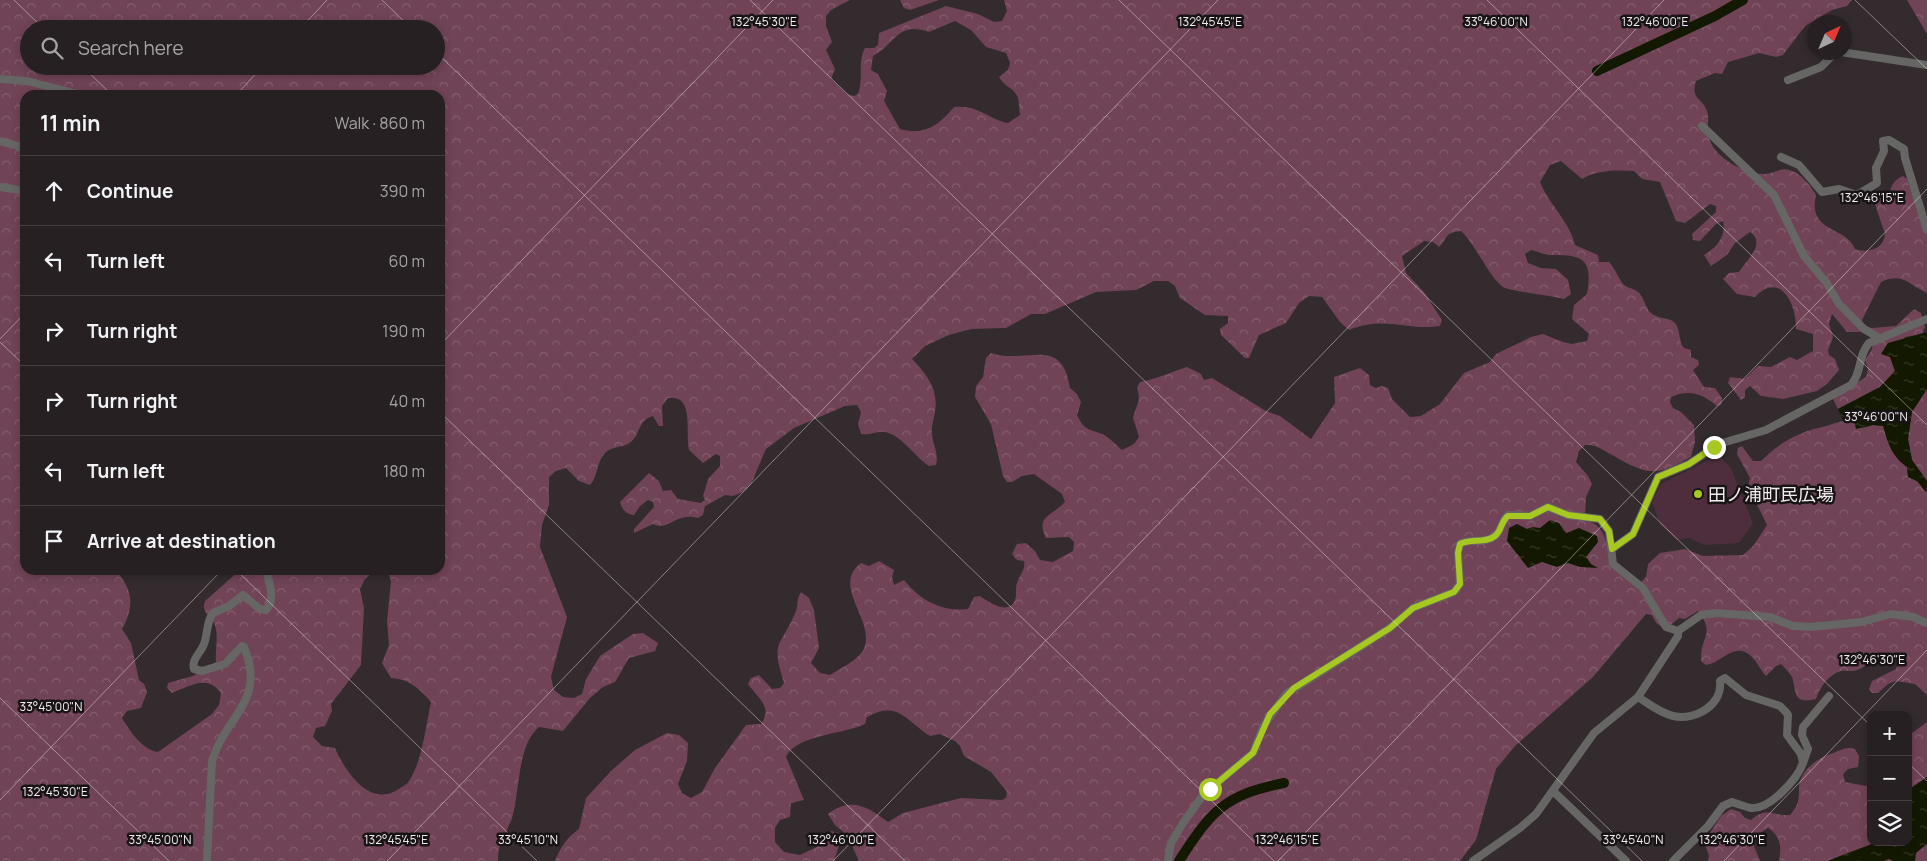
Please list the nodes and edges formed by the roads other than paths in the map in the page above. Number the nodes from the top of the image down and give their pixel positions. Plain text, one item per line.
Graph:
1 (1852, 54) edge
2 (1827, 60) edge
3 (1927, 65) edge
4 (0, 79) edge
5 (1788, 80) dead end
6 (62, 90) edge
7 (1702, 126) dead end
8 (0, 141) edge
9 (20, 147) edge
10 (1781, 157) dead end
11 (0, 187) edge
12 (20, 190) edge
13 (1927, 230) edge
14 (1927, 319) edge
15 (1881, 338) junction
16 (1612, 549) junction
17 (267, 575) edge
18 (1927, 623) edge
19 (1678, 631) junction
20 (1829, 696) dead end
21 (1638, 697) junction
22 (1803, 763) junction
23 (1553, 791) junction
24 (207, 861) edge
25 (1168, 861) edge
26 (1473, 861) edge
27 (1626, 861) edge
28 (1673, 861) edge

1 - 3 street
2 - 5 street
4 - 6 street
7 - 15 street
8 - 9 street
10 - 13 street
11 - 12 street
14 - 15 street
15 - 16 street
16 - 19 street
16 - 25 street
17 - 24 street
18 - 19 street
19 - 21 street
20 - 22 street
21 - 22 street
21 - 23 street
22 - 28 street
23 - 26 street
23 - 27 street

